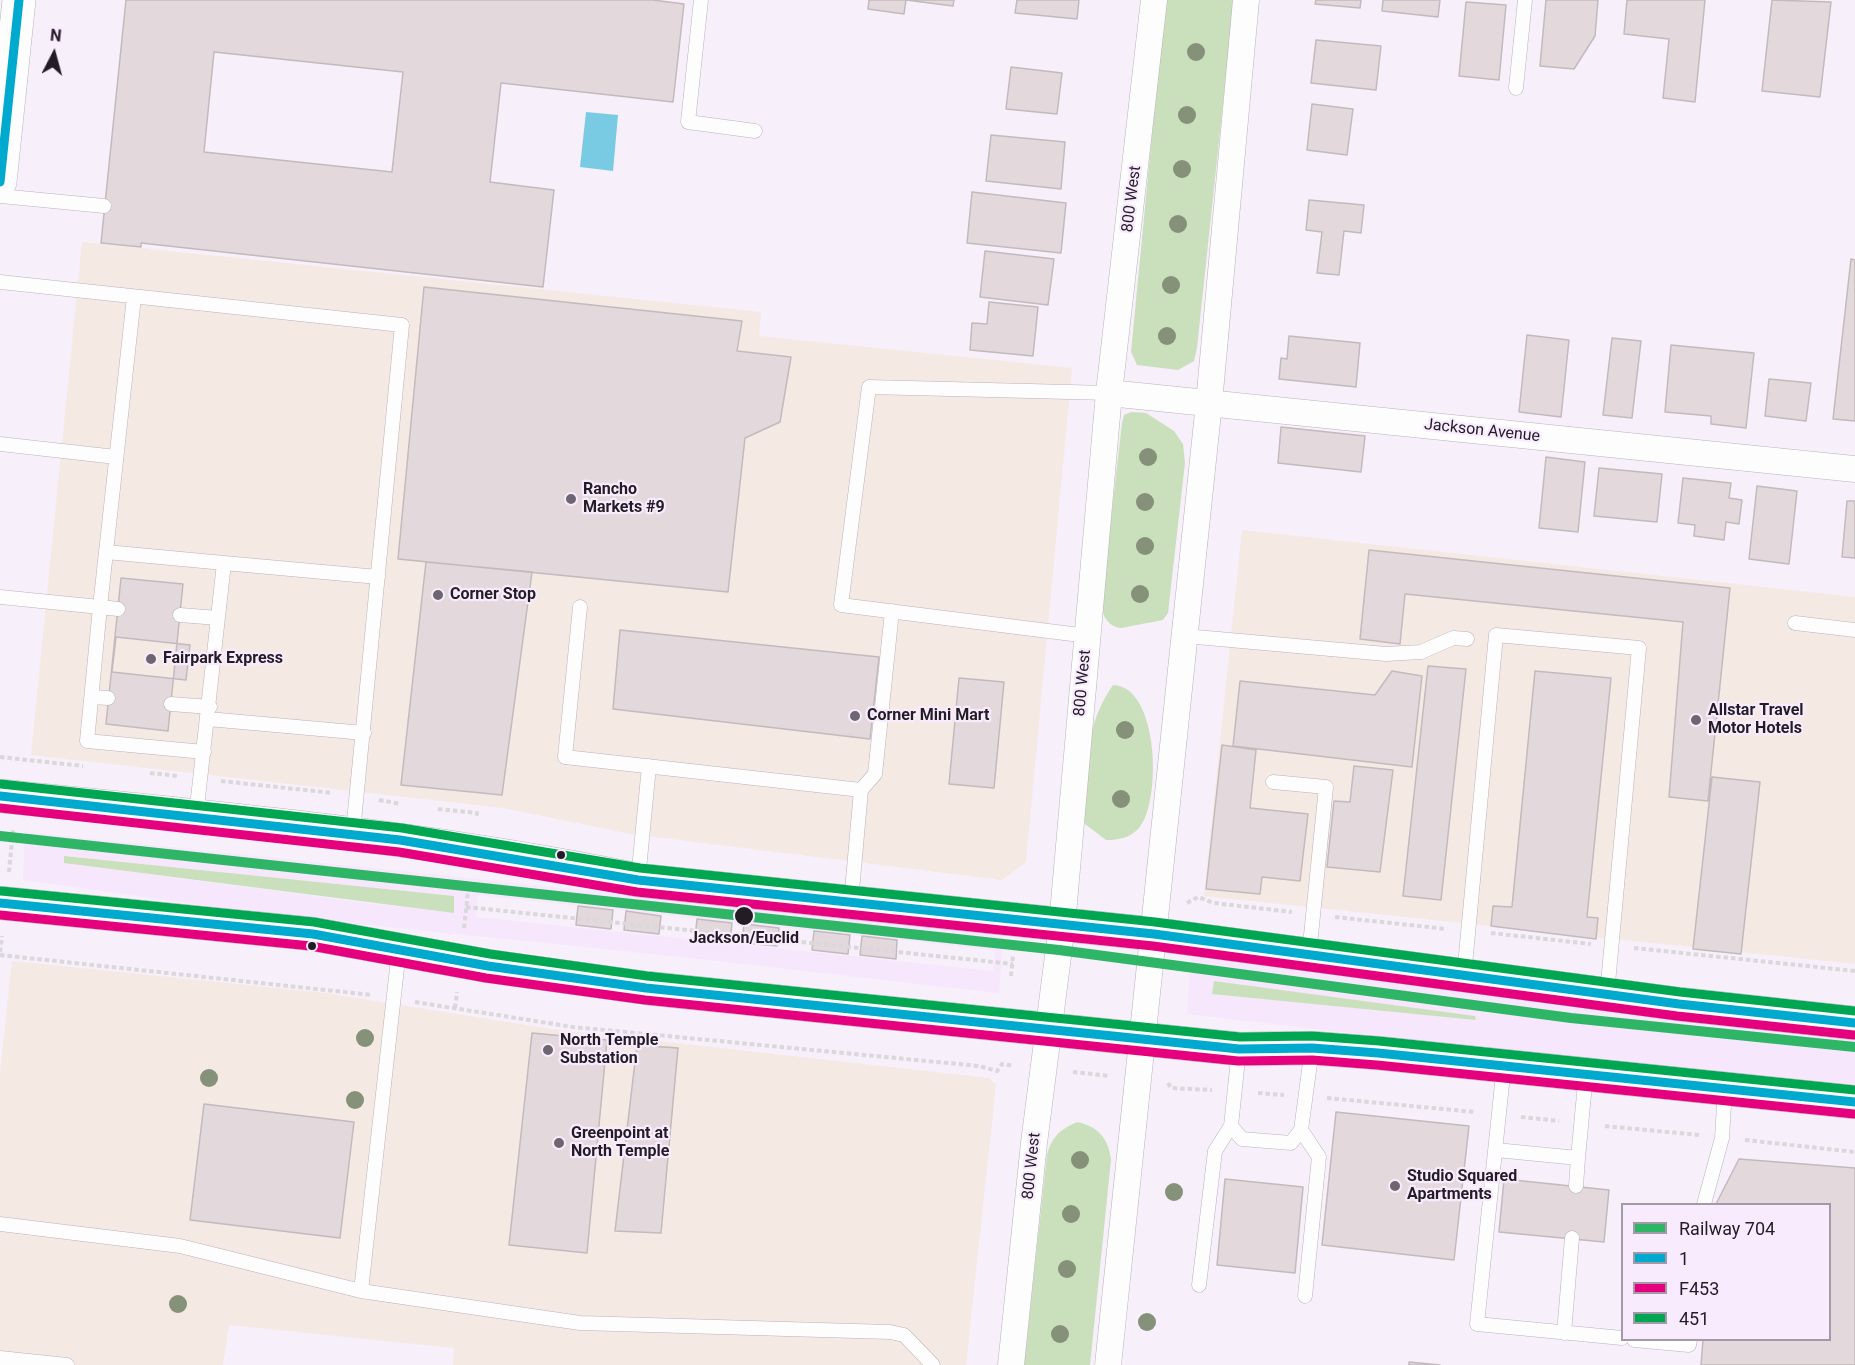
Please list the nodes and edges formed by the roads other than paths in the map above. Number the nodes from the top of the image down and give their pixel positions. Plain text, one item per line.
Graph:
1 (19, 0) edge
2 (701, 0) edge
3 (1154, 0) edge
4 (1246, 0) edge
5 (1525, 0) edge
6 (1516, 88) dead end
7 (755, 131) dead end
8 (0, 182) edge
9 (0, 196) edge
10 (104, 206) dead end
11 (0, 282) edge
12 (134, 297) junction
13 (1109, 393) junction
14 (1209, 403) junction
15 (0, 444) edge
16 (116, 457) junction
17 (1855, 469) edge
18 (106, 552) junction
19 (224, 563) junction
20 (378, 578) junction
21 (0, 597) edge
22 (100, 607) junction
23 (580, 607) dead end
24 (118, 609) dead end
25 (892, 611) junction
26 (180, 615) dead end
27 (218, 618) junction
28 (1794, 622) dead end
29 (1855, 630) edge
30 (1088, 636) junction
31 (1185, 636) junction
32 (1467, 639) dead end
33 (92, 697) junction
34 (108, 698) dead end
35 (171, 704) dead end
36 (209, 713) junction
37 (364, 733) junction
38 (204, 752) junction
39 (650, 766) junction
40 (1273, 782) dead end
41 (861, 790) junction
42 (9, 797) edge
43 (196, 816) junction
44 (353, 832) junction
45 (638, 880) junction
46 (851, 902) junction
47 (3, 904) edge
48 (1062, 925) junction
49 (1154, 934) junction
50 (399, 950) junction
51 (1309, 955) junction
52 (1464, 976) junction
53 (1607, 994) junction
54 (1855, 1023) edge
55 (1049, 1031) junction
56 (1142, 1040) junction
57 (1239, 1048) junction
58 (1312, 1048) junction
59 (1504, 1065) junction
60 (1586, 1073) junction
61 (1725, 1088) junction
62 (1855, 1102) edge
63 (1231, 1126) junction
64 (1301, 1130) junction
65 (1496, 1150) junction
66 (1578, 1158) junction
67 (1576, 1186) dead end
68 (1704, 1203) edge
69 (0, 1224) edge
70 (1572, 1238) dead end
71 (1199, 1285) dead end
72 (361, 1291) junction
73 (1305, 1296) dead end
74 (1564, 1333) junction
75 (1621, 1338) edge
76 (1645, 1341) edge
77 (1690, 1341) edge
78 (0, 1358) edge
79 (67, 1365) edge
80 (933, 1365) edge
81 (1011, 1365) edge
82 (1108, 1365) edge

1 - 8 main road
2 - 7 lane
3 - 13 street, 800 West
4 - 14 street
5 - 6 lane
9 - 10 lane
11 - 12 lane
12 - 16 lane
12 - 20 lane
13 - 14 street, Jackson Avenue
13 - 25 lane
13 - 30 street, 800 West
14 - 17 street, Jackson Avenue
14 - 31 street
15 - 16 lane
16 - 18 lane
18 - 19 lane
18 - 22 lane
19 - 20 lane
19 - 27 lane
20 - 37 lane
21 - 22 lane
22 - 24 lane
22 - 33 lane
23 - 39 lane
25 - 30 lane
25 - 41 lane
26 - 27 lane
27 - 36 lane
28 - 29 lane
30 - 48 street, 800 West
31 - 32 lane
31 - 49 street
33 - 34 lane
33 - 38 lane
35 - 36 lane
36 - 37 lane
36 - 38 lane
37 - 44 lane
38 - 43 lane
39 - 41 lane
39 - 45 lane
40 - 51 lane
41 - 46 lane
42 - 43 main road
43 - 44 main road
44 - 45 main road
45 - 46 main road
46 - 48 main road
47 - 50 main road
48 - 49 main road
48 - 55 street, 800 West
49 - 51 main road
49 - 56 street
50 - 55 main road
50 - 72 lane
51 - 52 main road
52 - 53 main road
52 - 53 lane
53 - 54 main road
55 - 56 main road
55 - 81 street, 800 West
56 - 57 main road
56 - 82 street
57 - 58 main road
57 - 63 lane
58 - 59 main road
58 - 64 lane
59 - 60 main road
59 - 65 lane
60 - 61 main road
60 - 66 lane
61 - 62 main road
61 - 68 lane
63 - 64 lane
63 - 71 lane
64 - 73 lane
65 - 66 lane
65 - 74 lane
66 - 67 lane
69 - 72 lane
70 - 74 lane
72 - 80 lane
74 - 75 lane
76 - 77 lane
78 - 79 lane

